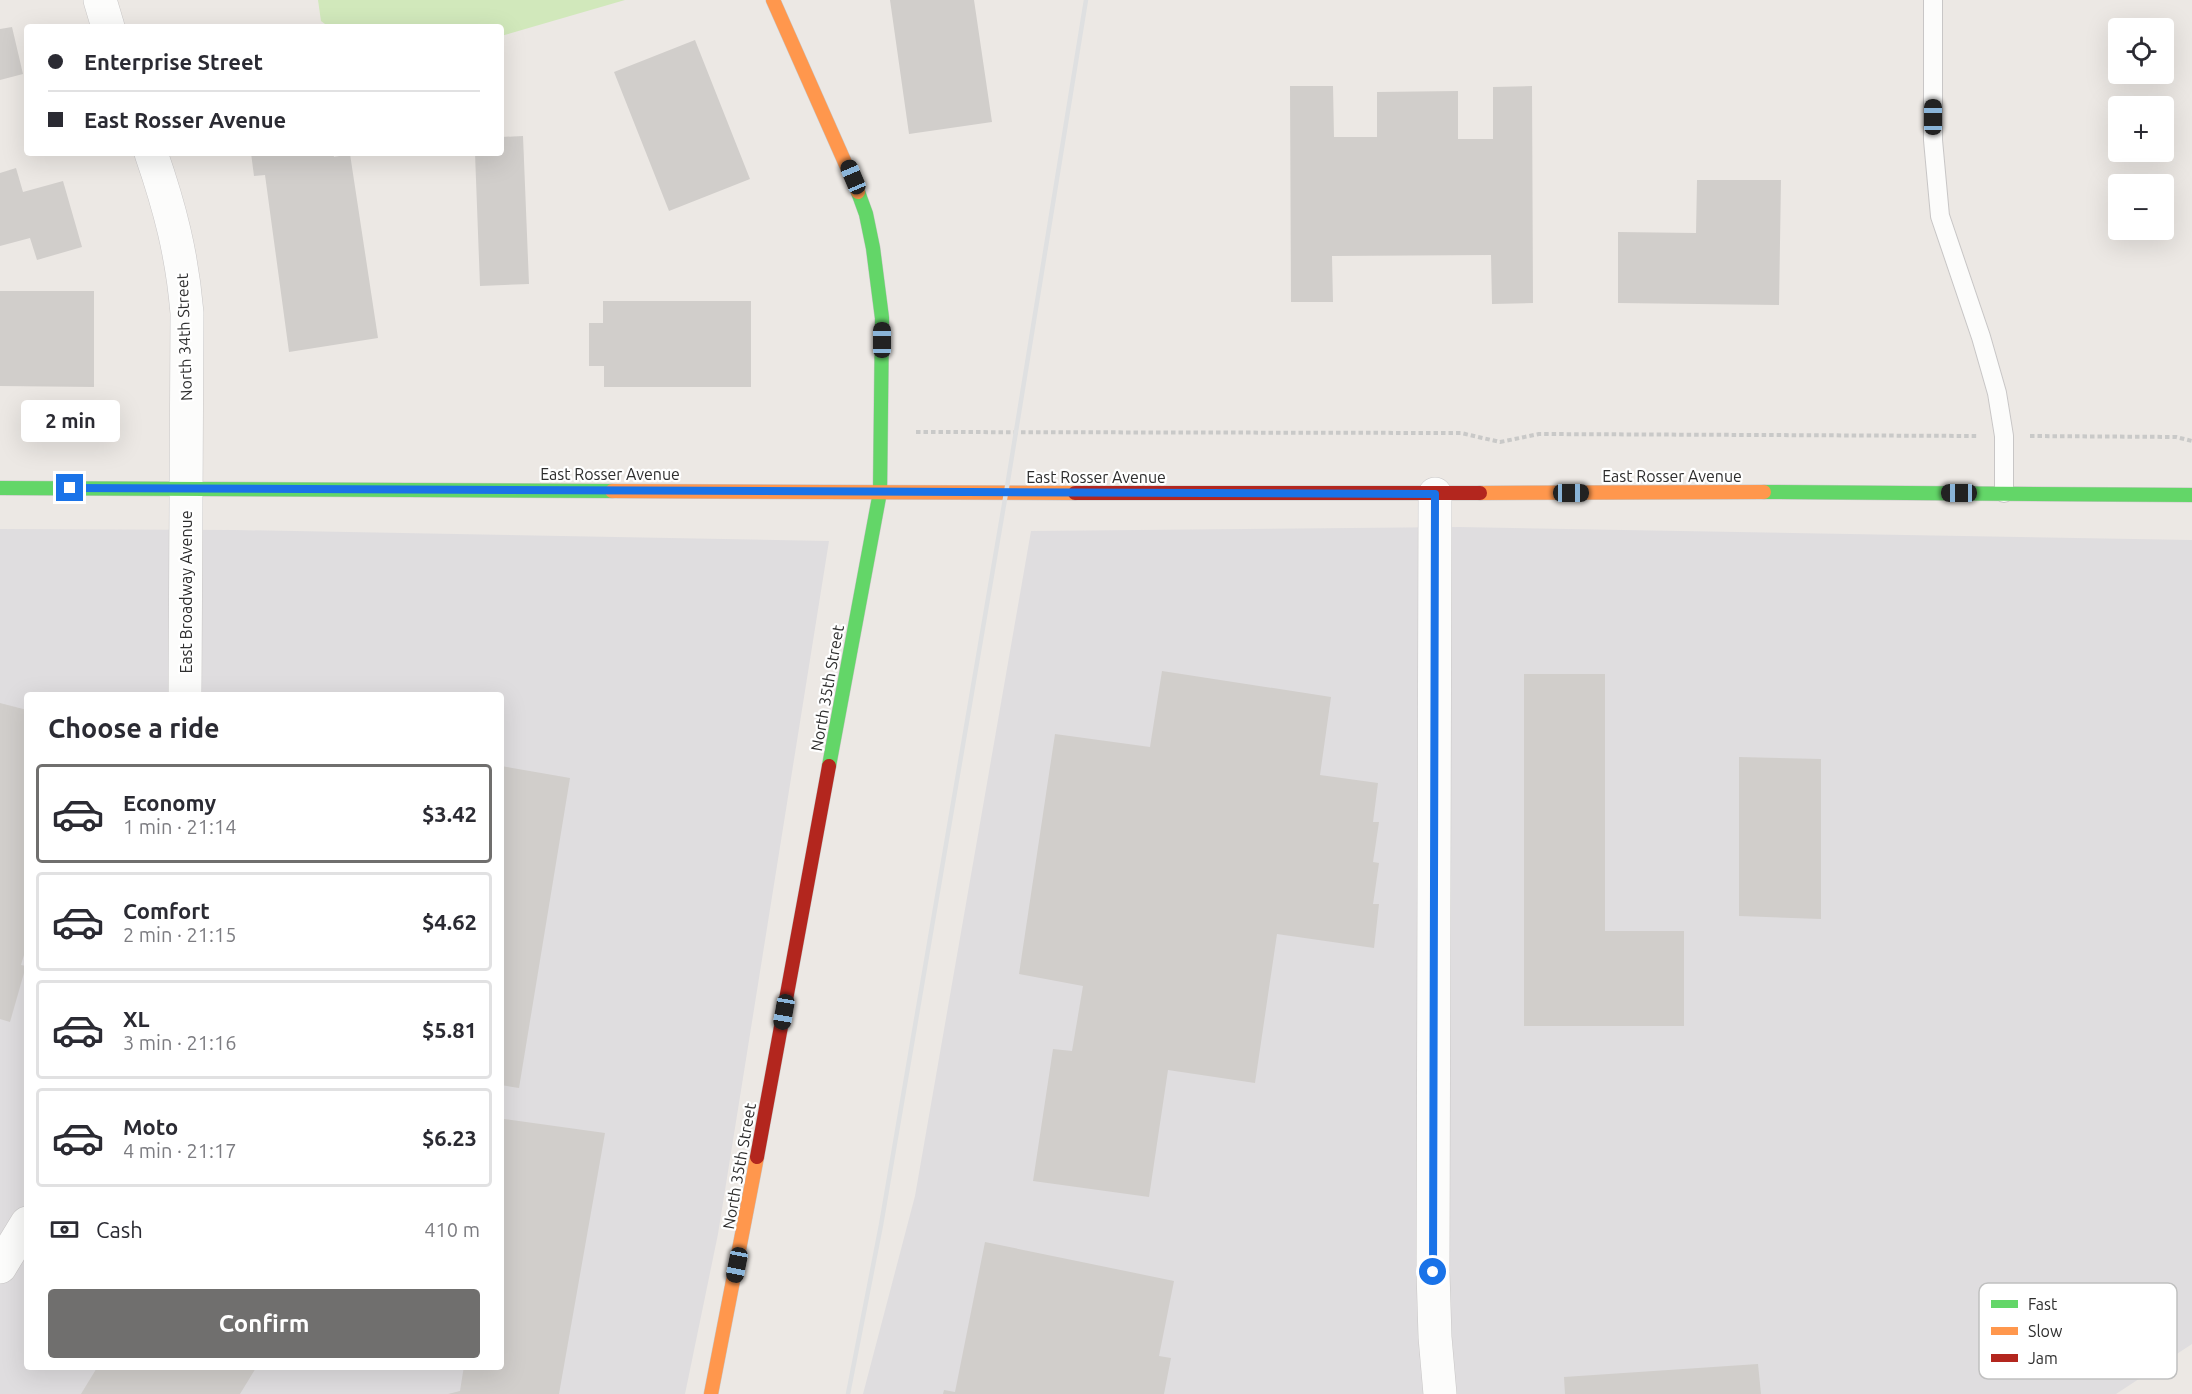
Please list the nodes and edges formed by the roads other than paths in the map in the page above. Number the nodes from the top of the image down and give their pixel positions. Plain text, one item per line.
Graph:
1 (100, 0) edge
2 (773, 0) edge
3 (1933, 0) edge
4 (107, 24) edge
5 (152, 156) edge
6 (0, 488) edge
7 (187, 489) junction
8 (880, 492) junction
9 (2004, 493) junction
10 (1435, 494) junction
11 (2192, 495) edge
12 (185, 692) edge
13 (24, 1227) edge
14 (0, 1267) edge
15 (711, 1394) edge
16 (1440, 1394) edge

1 - 4 street
2 - 8 street, North 35th Street
3 - 9 lane
5 - 7 street, North 34th Street
6 - 7 street, East Rosser Avenue
7 - 8 street, East Rosser Avenue
7 - 12 street, East Broadway Avenue
8 - 10 street, East Rosser Avenue
8 - 15 street, North 35th Street
9 - 10 street, East Rosser Avenue
9 - 11 street, East Rosser Avenue
10 - 16 street
13 - 14 street

